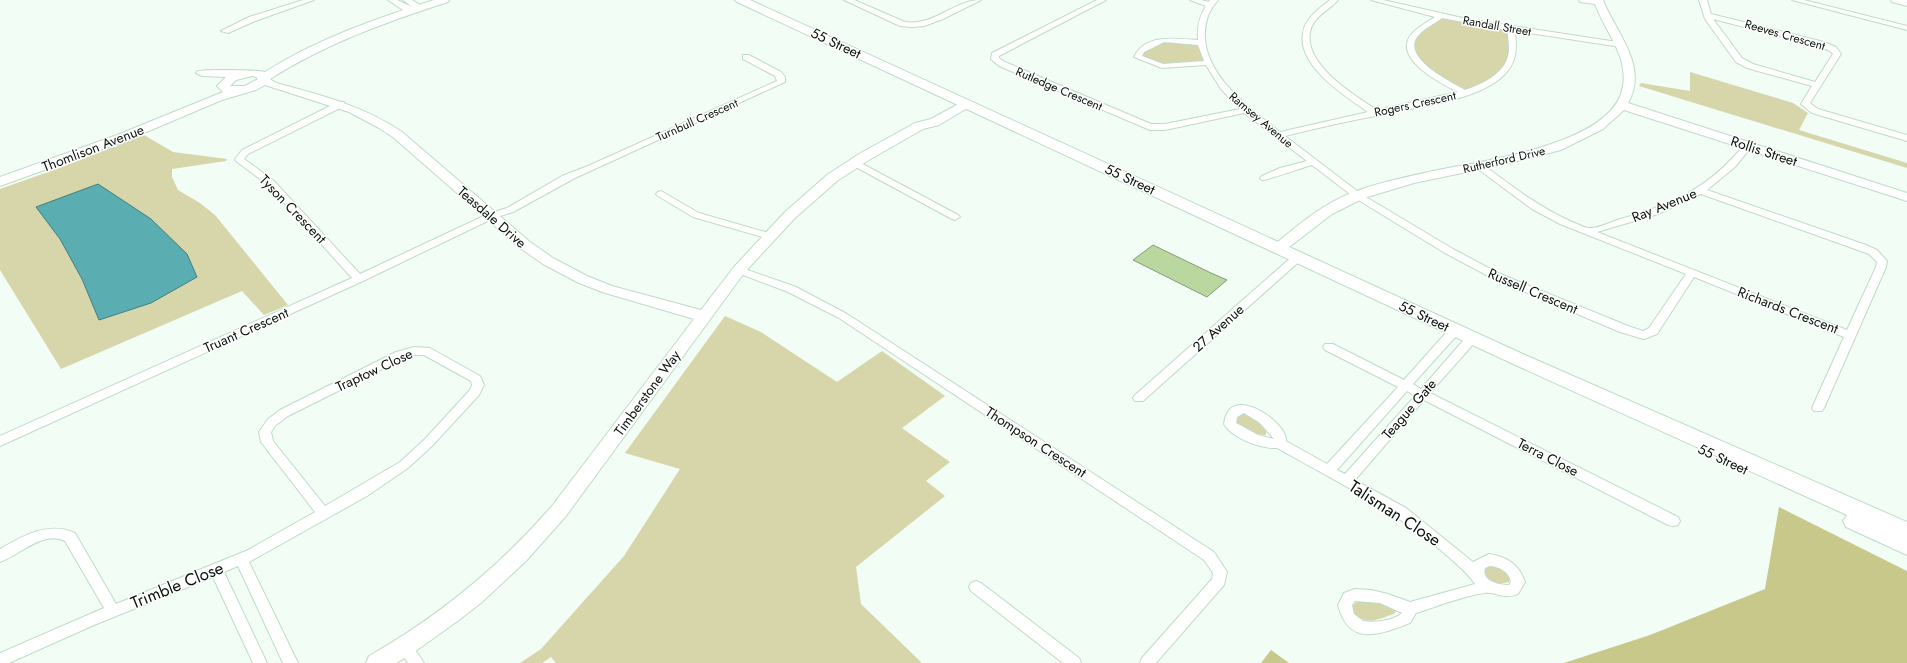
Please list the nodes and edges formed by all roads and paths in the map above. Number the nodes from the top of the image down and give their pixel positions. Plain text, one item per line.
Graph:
1 (310, 0) edge
2 (392, 0) edge
3 (407, 0) edge
4 (444, 0) edge
5 (742, 0) edge
6 (848, 0) edge
7 (977, 0) edge
8 (1102, 0) edge
9 (1194, 0) edge
10 (1334, 0) edge
11 (1375, 0) edge
12 (1584, 0) edge
13 (1703, 0) edge
14 (1796, 0) edge
15 (1896, 0) edge
16 (1598, 1) edge
17 (1212, 3) edge
18 (1907, 3) edge
19 (414, 10) junction
20 (1708, 15) junction
21 (1440, 16) junction
22 (1907, 28) edge
23 (1510, 29) junction
24 (225, 31) dead end
25 (1202, 43) junction
26 (1621, 46) junction
27 (306, 53) junction
28 (746, 57) dead end
29 (1208, 63) junction
30 (247, 74) junction
31 (264, 79) junction
32 (224, 85) junction
33 (1816, 85) junction
34 (241, 90) junction
35 (297, 92) junction
36 (1465, 93) junction
37 (963, 102) junction
38 (341, 104) junction
39 (1621, 105) junction
40 (186, 110) junction
41 (1246, 110) junction
42 (1375, 113) junction
43 (1278, 135) junction
44 (1907, 138) edge
45 (1748, 146) junction
46 (615, 147) dead end
47 (624, 153) junction
48 (1313, 162) junction
49 (855, 163) junction
50 (1479, 166) junction
51 (1265, 178) dead end
52 (0, 182) edge
53 (1700, 191) junction
54 (662, 194) dead end
55 (1358, 196) junction
56 (1907, 197) edge
57 (491, 216) junction
58 (955, 217) dead end
59 (1586, 232) junction
60 (769, 236) junction
61 (1279, 248) junction
62 (1298, 257) junction
63 (739, 270) junction
64 (1692, 273) junction
65 (359, 279) junction
66 (703, 316) junction
67 (1455, 330) junction
68 (1850, 335) junction
69 (1472, 338) junction
70 (1329, 348) dead end
71 (1405, 385) junction
72 (1422, 394) junction
73 (1139, 398) dead end
74 (1818, 408) dead end
75 (0, 441) edge
76 (1279, 443) dead end
77 (1329, 471) junction
78 (1347, 481) junction
79 (324, 514) junction
80 (1673, 521) dead end
81 (1905, 534) edge
82 (0, 556) edge
83 (241, 559) junction
84 (216, 570) junction
85 (1477, 573) junction
86 (1487, 586) junction
87 (976, 587) dead end
88 (1408, 609) dead end
89 (113, 611) junction
90 (405, 647) junction
91 (0, 660) edge
92 (260, 663) edge
93 (292, 663) edge
94 (378, 663) edge
95 (417, 663) edge
96 (1074, 663) edge
97 (1147, 663) edge

1 - 24 street
2 - 19 street
3 - 19 street
4 - 19 street
5 - 37 main road, 55 Street
6 - 7 street
8 - 41 street, Rutledge Crescent
9 - 17 street
10 - 42 street
11 - 21 street, Randall Street
12 - 16 street
13 - 20 street
14 - 22 street
15 - 18 street
16 - 26 street, Rutherford Drive
17 - 25 street, Ramsey Avenue
19 - 27 street
20 - 33 street
20 - 33 street, Reeves Crescent
21 - 23 street, Randall Street
21 - 36 street
23 - 26 street, Randall Street
23 - 36 street, Rogers Crescent
25 - 29 street, Ramsey Avenue
25 - 29 street
26 - 39 street, Rutherford Drive
27 - 30 street
27 - 31 street
28 - 47 street, Turnbull Crescent
29 - 41 street, Ramsey Avenue
30 - 31 street, Teasdale Drive
30 - 32 street, Thomlison Avenue
30 - 32 street
31 - 34 street, Thomlison Avenue
31 - 35 street, Teasdale Drive
32 - 34 street
32 - 40 street, Thomlison Avenue
33 - 44 street, Reeves Crescent
34 - 35 street, Teasdale Drive
34 - 40 street, Thomlison Avenue
35 - 38 street, Teasdale Drive
36 - 42 street, Rogers Crescent
37 - 49 street, Timberstone Way
37 - 61 main road, 55 Street
38 - 57 street, Teasdale Drive
38 - 65 street, Tyson Crescent
39 - 45 street, Rollis Street
39 - 50 street, Rutherford Drive
40 - 52 street, Thomlison Avenue
41 - 43 street, Ramsey Avenue
42 - 43 street, Rogers Crescent
43 - 48 street, Ramsey Avenue
45 - 53 street, Ray Avenue
45 - 56 street, Rollis Street
46 - 47 street
47 - 57 street, Turnbull Crescent
48 - 51 street
48 - 55 street, Ramsey Avenue
49 - 58 street
49 - 60 street, Timberstone Way
50 - 55 street, Rutherford Drive
50 - 59 street, Richards Crescent
53 - 59 street, Ray Avenue
53 - 68 street, Richards Crescent
54 - 60 street
55 - 61 street, Rutherford Drive
55 - 64 street, Russell Crescent
57 - 65 street, Truant Crescent
57 - 66 street, Teasdale Drive
59 - 64 street, Richards Crescent
60 - 63 street, Timberstone Way
61 - 62 main road, 55 Street
62 - 67 main road, 55 Street
62 - 73 street, 27 Avenue
63 - 66 street, Timberstone Way
63 - 97 street, Thompson Crescent
64 - 68 street, Richards Crescent
65 - 75 street, Truant Crescent
66 - 90 street, Timberstone Way
67 - 69 main road, 55 Street
67 - 71 street, Teague Gate
68 - 74 street
69 - 72 street, Teague Gate
69 - 81 main road, 55 Street
70 - 71 street, Terra Close
71 - 72 street, Terra Close
71 - 77 street, Teague Gate
72 - 78 street, Teague Gate
72 - 80 street, Terra Close
76 - 77 street, Talisman Close
77 - 78 street, Talisman Close
78 - 85 street, Talisman Close
79 - 79 street, Traptow Close
79 - 83 street, Traptow Close
82 - 89 street, Trimble Close
83 - 84 street, Trimble Close
83 - 93 street
84 - 89 street, Trimble Close
84 - 92 street
85 - 86 street
85 - 86 street
86 - 88 street
87 - 96 street
89 - 91 street, Trimble Close
90 - 94 street, Timberstone Way
90 - 95 street

